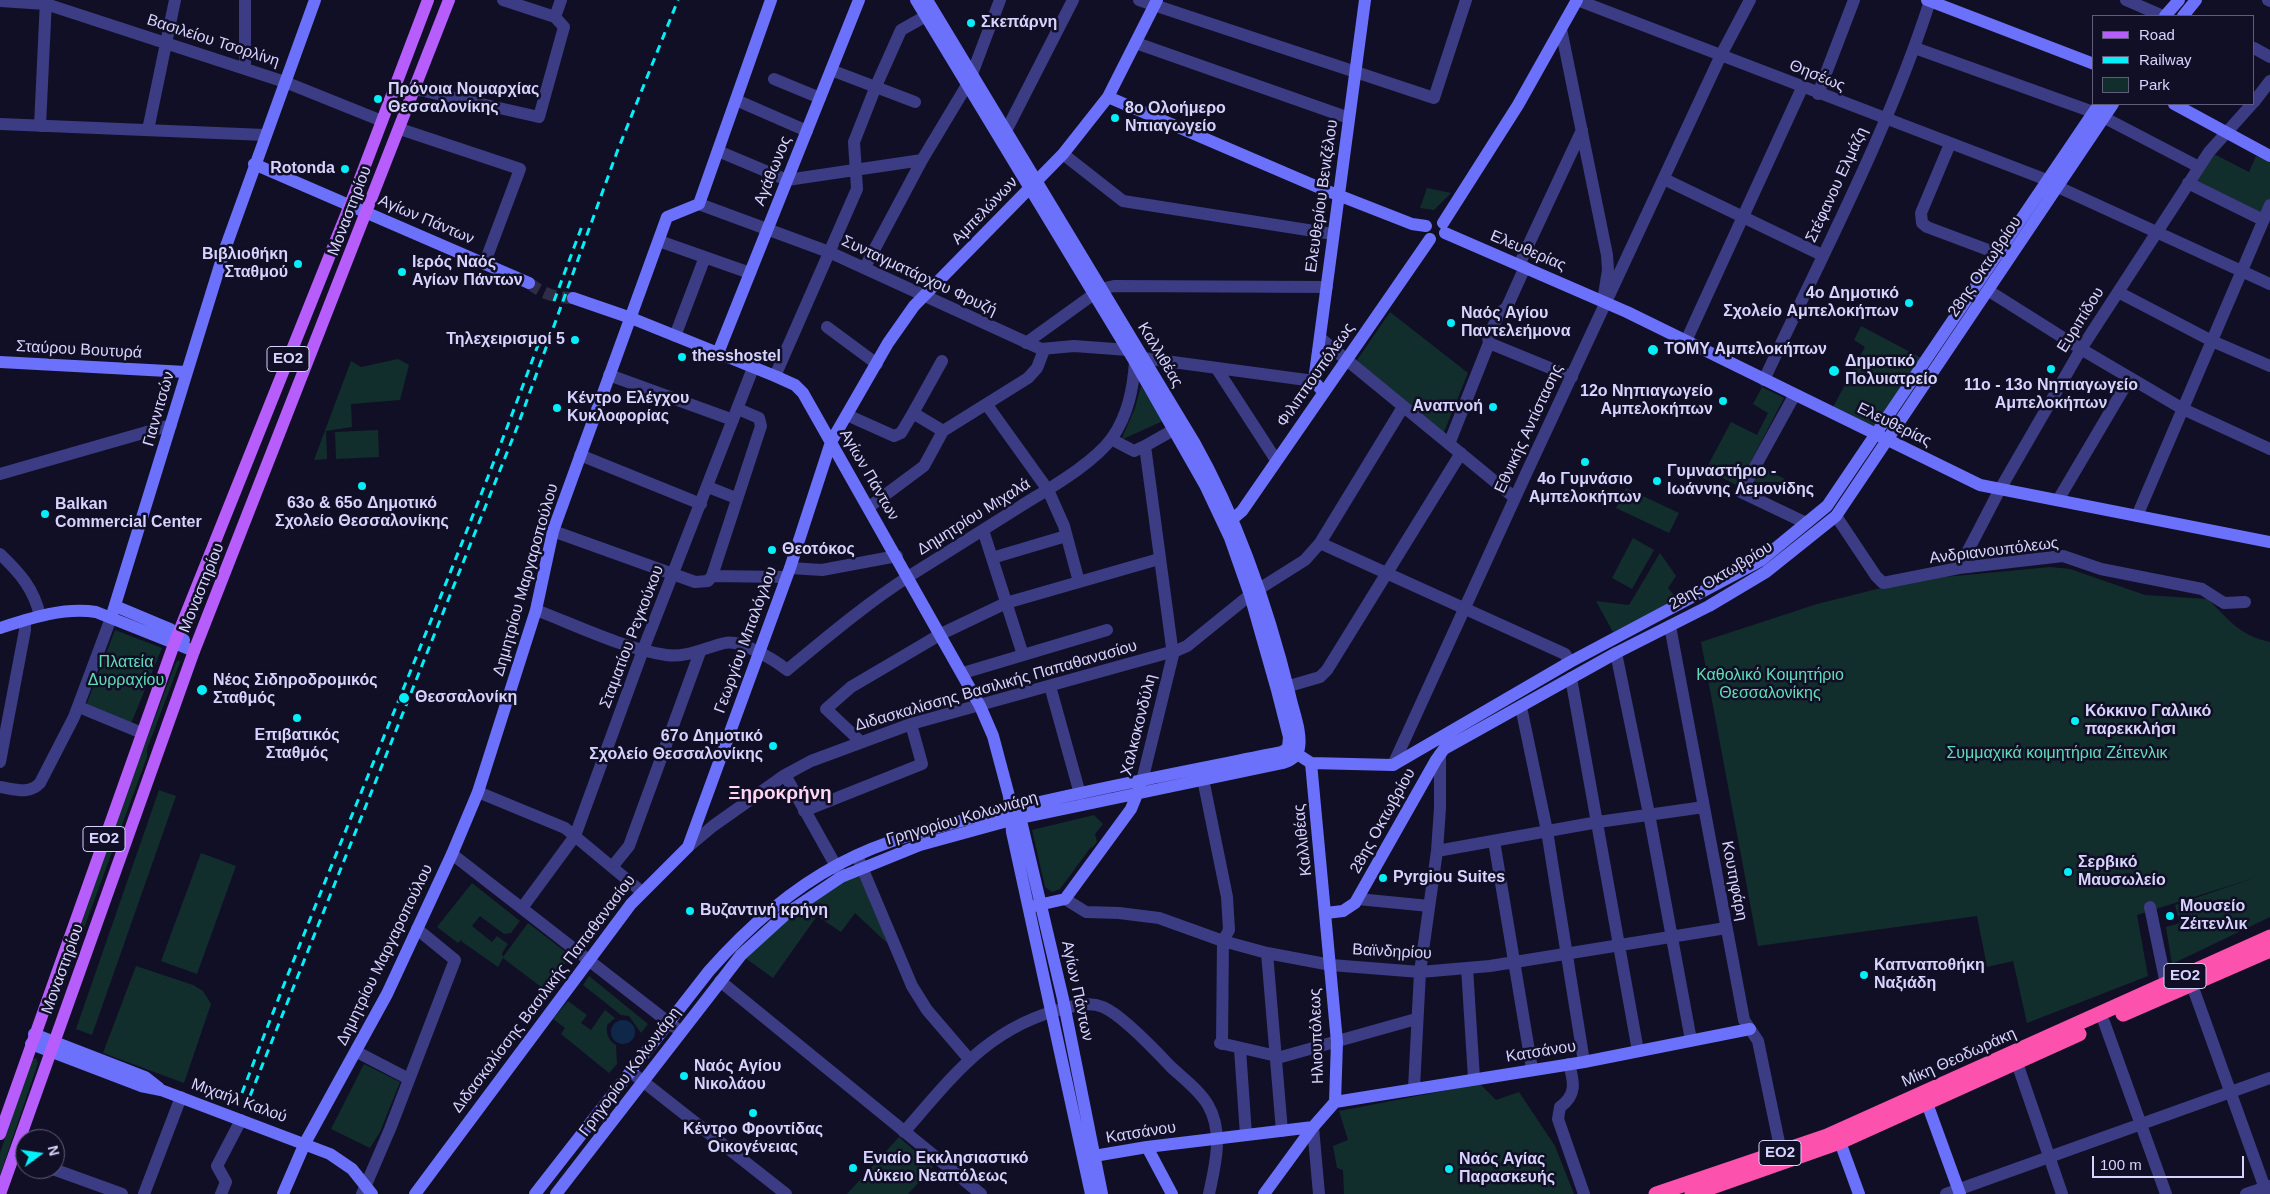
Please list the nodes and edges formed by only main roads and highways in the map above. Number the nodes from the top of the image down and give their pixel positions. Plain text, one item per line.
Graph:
1 (315, 0) edge
2 (428, 0) edge
3 (449, 0) edge
4 (771, 0) edge
5 (859, 0) edge
6 (916, 0) edge
7 (928, 0) edge
8 (1365, 0) edge
9 (1576, 0) edge
10 (1928, 0) edge
11 (2179, 0) edge
12 (2196, 0) edge
13 (1156, 2) edge
14 (2165, 15) edge
15 (2188, 15) edge
16 (2092, 63) edge
17 (970, 79) junction
18 (1108, 98) junction
19 (2111, 105) edge
20 (2176, 105) edge
21 (2098, 111) edge
22 (2270, 156) edge
23 (254, 164) junction
24 (2053, 184) junction
25 (1033, 185) junction
26 (1338, 195) junction
27 (350, 205) junction
28 (368, 213) junction
29 (1426, 226) junction
30 (1444, 228) junction
31 (1430, 239) junction
32 (529, 283) tunnel mouth
33 (1097, 291) junction
34 (573, 298) tunnel mouth
35 (631, 318) junction
36 (718, 353) junction
37 (1139, 360) junction
38 (0, 362) edge
39 (186, 372) junction
40 (1324, 392) junction
41 (1883, 437) junction
42 (831, 442) junction
43 (845, 467) junction
44 (823, 468) junction
45 (1229, 522) junction
46 (2270, 542) edge
47 (1668, 611) junction
48 (113, 612) junction
49 (1670, 626) junction
50 (0, 628) edge
51 (176, 639) junction
52 (194, 651) junction
53 (1293, 751) junction
54 (1311, 763) junction
55 (1140, 787) junction
56 (1013, 811) junction
57 (688, 847) joint
58 (838, 871) junction
59 (1035, 906) junction
60 (1326, 913) junction
61 (2270, 937) edge
62 (2270, 950) edge
63 (1058, 1009) junction
64 (1750, 1030) road end
65 (32, 1039) junction
66 (52, 1046) junction
67 (1925, 1098) junction
68 (1335, 1102) junction
69 (1313, 1128) junction
70 (28, 1129) edge
71 (0, 1134) edge
72 (1840, 1142) junction
73 (305, 1143) junction
74 (1147, 1147) junction
75 (1094, 1156) junction
76 (15, 1166) edge
77 (367, 1191) edge
78 (413, 1192) edge
79 (1959, 1192) edge
80 (0, 1194) edge
81 (283, 1194) edge
82 (535, 1194) edge
83 (556, 1194) edge
84 (1091, 1194) edge
85 (1102, 1194) edge
86 (1172, 1194) edge
87 (1264, 1194) edge
88 (1656, 1194) edge
89 (1692, 1194) edge
90 (1859, 1194) edge

1 - 23 main road, Γιαννιτσών
2 - 27 main road, Μοναστηρίου / ΕΟ2
3 - 28 main road, Μοναστηρίου / ΕΟ2
4 - 35 main road, Δημητρίου Μαργαροπούλου
5 - 36 main road, Αγάθωνος
6 - 17 main road, Καλλιθέας
7 - 17 main road, Καλλιθέας
8 - 26 main road, Ελευθερίου Βενιζέλου
9 - 30 main road
10 - 16 main road
11 - 14 main road
12 - 15 main road
13 - 18 main road, Αμπελώνων
17 - 25 main road, Καλλιθέας
17 - 25 main road, Καλλιθέας
18 - 25 main road, Αμπελώνων
18 - 26 main road
19 - 21 main road, 28ης Οκτωβρίου
20 - 22 main road
21 - 24 main road, 28ης Οκτωβρίου
23 - 27 main road, Αγίων Πάντων
23 - 39 main road, Γιαννιτσών
24 - 41 main road, 28ης Οκτωβρίου
24 - 41 main road, 28ης Οκτωβρίου
25 - 33 main road, Καλλιθέας
25 - 42 main road, Αμπελώνων
26 - 29 main road
26 - 40 main road, Ελευθερίου Βενιζέλου
27 - 28 main road, Αγίων Πάντων
27 - 51 main road, Μοναστηρίου / ΕΟ2
28 - 32 main road, Αγίων Πάντων
28 - 52 main road, Μοναστηρίου / ΕΟ2
29 - 30 main road
29 - 31 main road
30 - 31 main road
30 - 41 main road, Ελευθερίας
31 - 40 main road, Φιλιππουπόλεως
33 - 37 main road, Καλλιθέας
33 - 37 main road, Καλλιθέας
34 - 35 main road, Αγίων Πάντων
35 - 36 main road, Αγίων Πάντων
35 - 73 main road, Δημητρίου Μαργαροπούλου
36 - 42 main road, Αγίων Πάντων
37 - 45 main road, Καλλιθέας
37 - 45 main road, Καλλιθέας
38 - 39 main road, Σταύρου Βουτυρά
39 - 48 main road, Γιαννιτσών
40 - 45 main road, Φιλιππουπόλεως
41 - 46 main road, Ελευθερίας
41 - 47 main road, 28ης Οκτωβρίου
41 - 49 main road, 28ης Οκτωβρίου
42 - 43 main road, Αγίων Πάντων
42 - 44 main road, Γεωργίου Μπαλόγλου
43 - 44 main road
43 - 56 main road, Αγίων Πάντων
44 - 57 main road, Γεωργίου Μπαλόγλου
45 - 53 main road, Καλλιθέας
47 - 49 main road, Κουτηφάρη
47 - 54 main road, 28ης Οκτωβρίου
48 - 50 main road
48 - 51 main road
49 - 60 main road, 28ης Οκτωβρίου
51 - 52 main road
51 - 65 main road, Μοναστηρίου / ΕΟ2
52 - 66 main road, Μοναστηρίου / ΕΟ2
53 - 54 main road
53 - 55 main road, Γρηγορίου Κολωνιάρη
53 - 55 main road, Γρηγορίου Κολωνιάρη
54 - 60 main road, Καλλιθέας
55 - 56 main road, Γρηγορίου Κολωνιάρη
55 - 56 main road, Γρηγορίου Κολωνιάρη
55 - 59 main road, Χαλκοκονδύλη
56 - 58 main road, Γρηγορίου Κολωνιάρη
56 - 59 main road, Αγίων Πάντων
57 - 78 main road, Διδασκαλίσσης Βασιλικής Παπαθανασίου
58 - 82 main road, Γρηγορίου Κολωνιάρη
58 - 83 main road, Γρηγορίου Κολωνιάρη
59 - 63 main road, Αγίων Πάντων
60 - 68 main road, Ηλιουπόλεως
61 - 67 highway, Μίκη Θεοδωράκη / ΕΟ2
62 - 67 highway, Μίκη Θεοδωράκη / ΕΟ2
63 - 75 main road, Αγίων Πάντων
63 - 84 main road, Αγίων Πάντων
64 - 68 main road, Κατσάνου
65 - 66 main road, Μιχαήλ Καλού
65 - 71 main road, Μοναστηρίου / ΕΟ2
66 - 70 main road, Μοναστηρίου / ΕΟ2
66 - 73 main road, Μιχαήλ Καλού
67 - 72 highway, Μίκη Θεοδωράκη / ΕΟ2
67 - 79 main road
67 - 88 highway, Μίκη Θεοδωράκη / ΕΟ2
68 - 69 main road, Ηλιουπόλεως
69 - 74 main road, Κατσάνου
69 - 87 main road, Ηλιουπόλεως
72 - 89 highway, Μίκη Θεοδωράκη / ΕΟ2
72 - 90 main road
73 - 77 main road, Μιχαήλ Καλού
73 - 81 main road, Δημητρίου Μαργαροπούλου
74 - 75 main road, Κατσάνου
74 - 86 main road
75 - 85 main road, Αγίων Πάντων
76 - 80 main road, Μοναστηρίου / ΕΟ2

